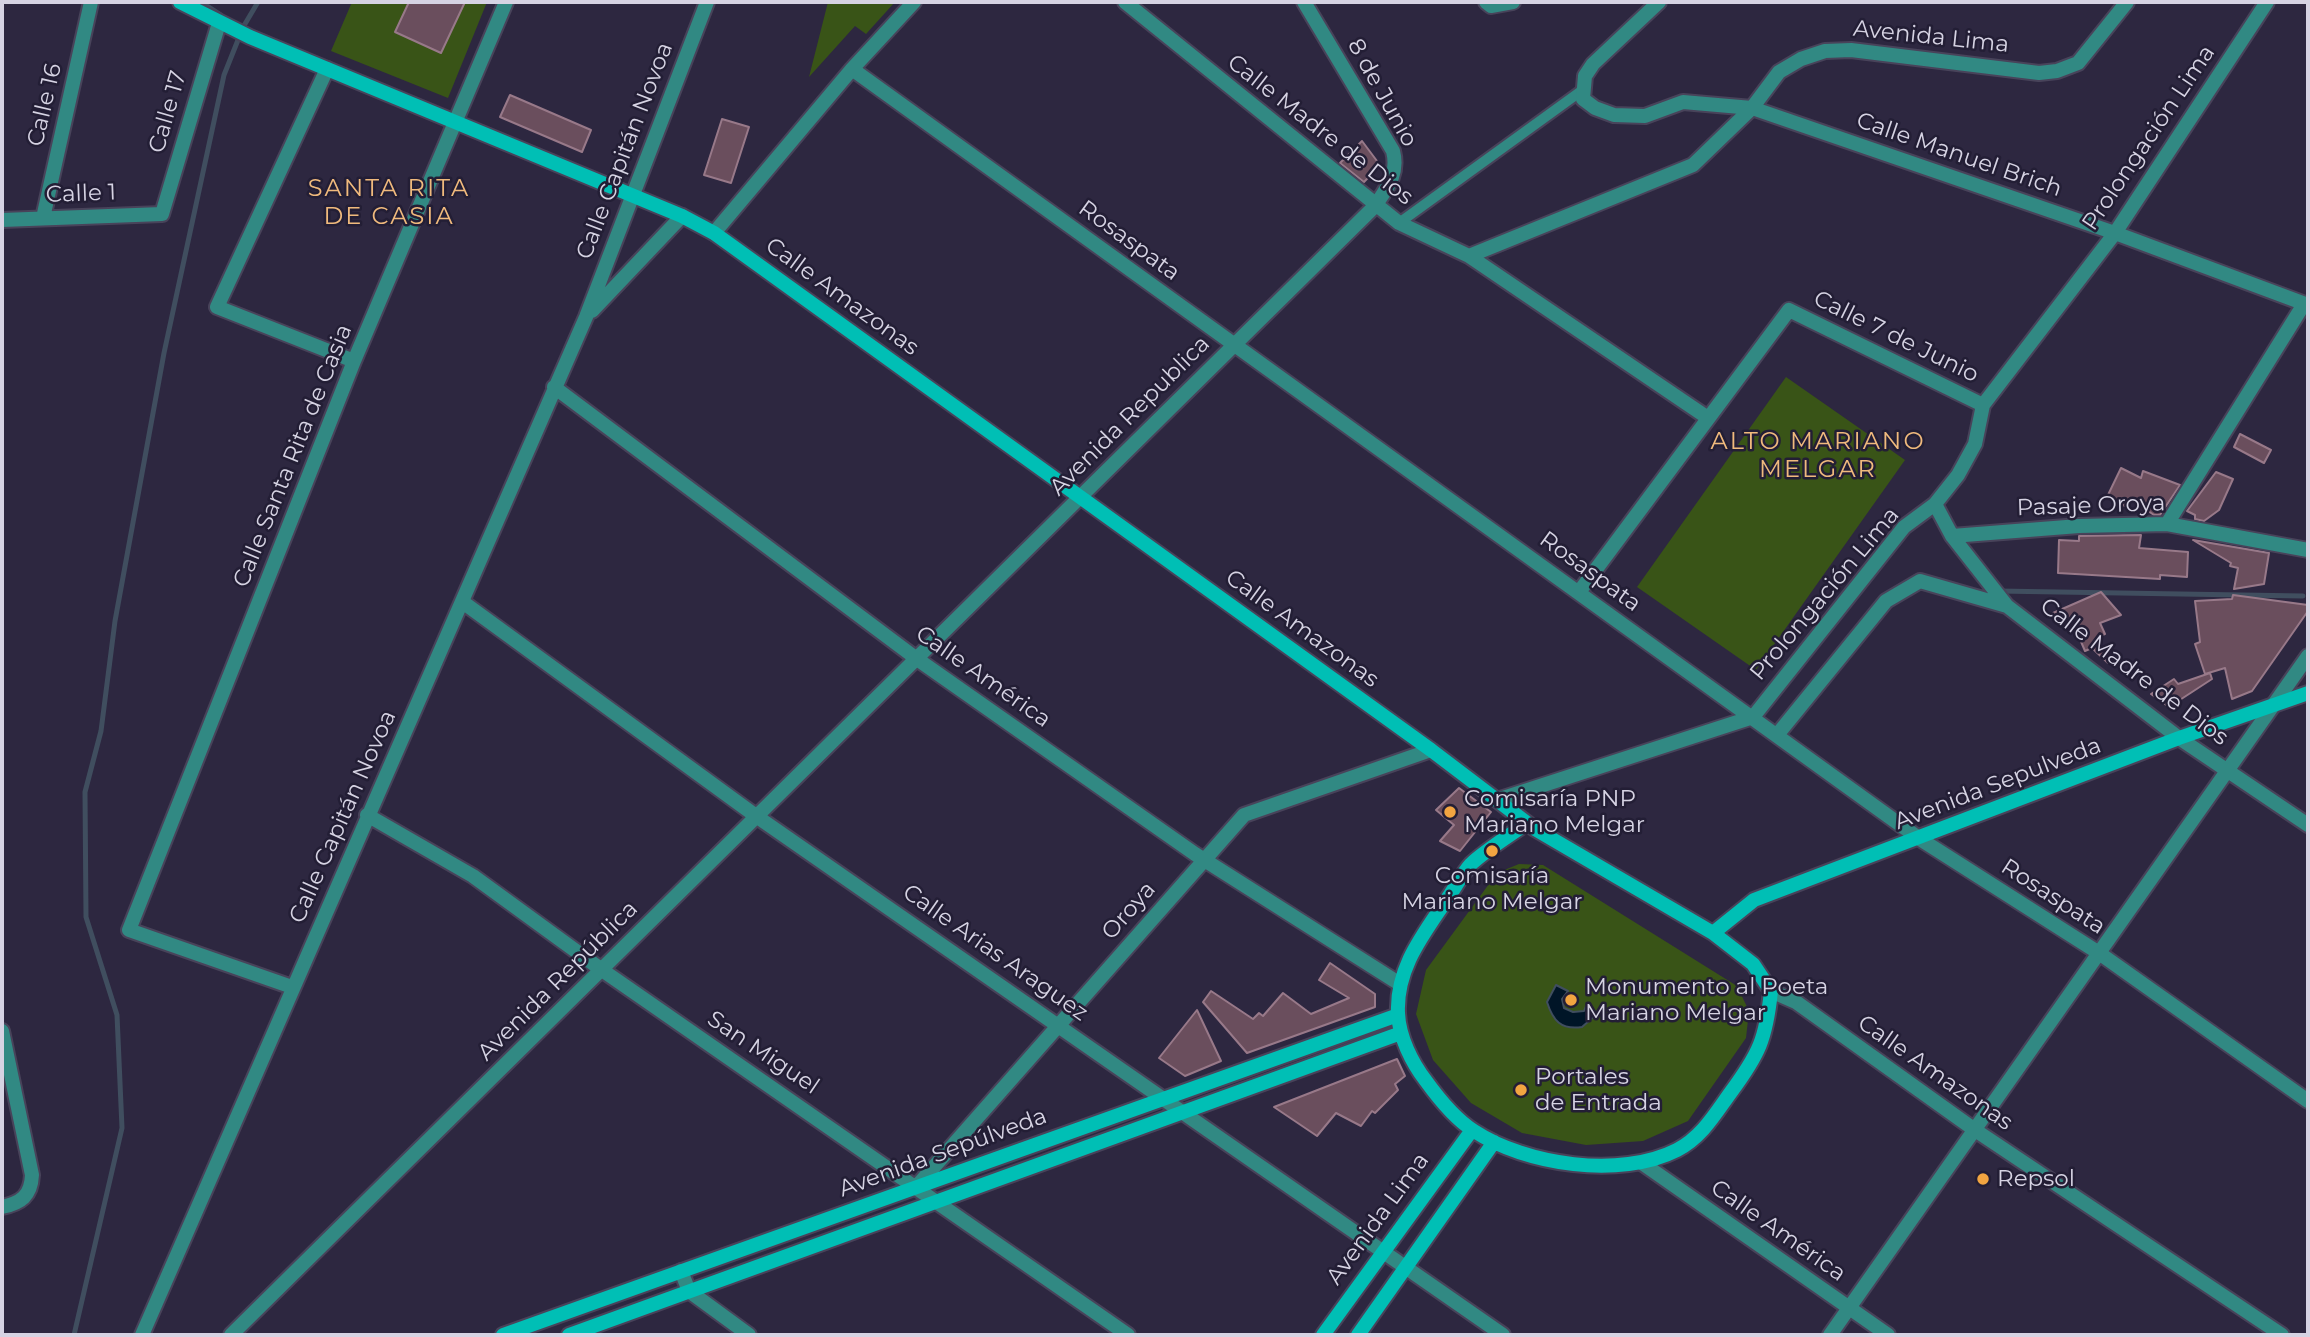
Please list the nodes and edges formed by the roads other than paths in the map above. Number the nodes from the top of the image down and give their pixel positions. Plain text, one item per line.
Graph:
1 (91, 2) edge
2 (180, 2) edge
3 (506, 2) edge
4 (707, 2) edge
5 (914, 2) edge
6 (1125, 2) edge
7 (1304, 2) edge
8 (1486, 2) edge
9 (1513, 2) edge
10 (1659, 2) edge
11 (2127, 2) edge
12 (2267, 2) edge
13 (223, 25) junction
14 (327, 69) junction
15 (852, 69) junction
16 (1584, 89) junction
17 (1752, 108) junction
18 (455, 122) junction
19 (633, 196) junction
20 (1374, 206) junction
21 (162, 214) joint
22 (682, 216) junction
23 (43, 218) junction
24 (2, 220) edge
25 (1399, 223) junction
26 (715, 233) junction
27 (2115, 233) junction
28 (1469, 256) junction
29 (2306, 304) edge
30 (586, 317) junction
31 (1234, 345) junction
32 (354, 361) junction
33 (554, 387) junction
34 (1983, 405) junction
35 (1708, 418) junction
36 (1080, 497) junction
37 (1935, 504) junction
38 (2167, 524) junction
39 (1952, 536) junction
40 (2308, 550) edge
41 (1578, 592) junction
42 (464, 603) junction
43 (2007, 606) junction
44 (2308, 656) edge
45 (917, 659) junction
46 (2308, 693) edge
47 (2277, 704) junction
48 (1753, 717) junction
49 (1777, 735) junction
50 (2179, 738) junction
51 (1431, 750) junction
52 (2229, 771) junction
53 (1497, 800) junction
54 (367, 815) junction
55 (756, 816) junction
56 (1527, 823) junction
57 (2308, 825) edge
58 (1920, 839) junction
59 (1204, 860) junction
60 (1713, 933) junction
61 (2099, 953) junction
62 (602, 970) junction
63 (1400, 984) junction
64 (292, 987) junction
65 (1771, 991) junction
66 (1398, 1014) junction
67 (1060, 1025) junction
68 (2, 1031) edge
69 (1401, 1033) junction
70 (1165, 1098) junction
71 (2308, 1101) edge
72 (1183, 1112) junction
73 (1472, 1130) junction
74 (1975, 1130) junction
75 (1494, 1142) junction
76 (1642, 1163) junction
77 (917, 1186) junction
78 (937, 1202) junction
79 (2, 1207) edge
80 (1382, 1251) junction
81 (1405, 1267) junction
82 (681, 1271) junction
83 (689, 1291) junction
84 (1848, 1308) junction
85 (142, 1335) edge
86 (231, 1335) edge
87 (503, 1335) edge
88 (569, 1335) edge
89 (749, 1335) edge
90 (1128, 1335) edge
91 (1323, 1335) edge
92 (1358, 1335) edge
93 (1503, 1335) edge
94 (1830, 1335) edge
95 (1888, 1335) edge
96 (2282, 1335) edge

1 - 23 street, Calle 16
2 - 13 street, Calle Amazonas
3 - 18 street, Calle Santa Rita de Casia
4 - 19 street, Calle Capitán Novoa
5 - 15 street
6 - 20 street, Calle Madre de Dios
7 - 20 street, 8 de Junio
8 - 9 street
10 - 16 street
11 - 17 street, Avenida Lima
12 - 27 street, Prolongación Lima
13 - 14 street, Calle Amazonas
13 - 21 street, Calle 17
14 - 18 street, Calle Amazonas
14 - 32 street
15 - 26 street
15 - 31 street, Rosaspata
16 - 17 street
16 - 25 lane
17 - 27 street, Calle Manuel Brich
17 - 28 street, Avenida Lima
18 - 19 street, Calle Amazonas
18 - 32 street, Calle Santa Rita de Casia
19 - 22 street, Calle Amazonas
19 - 30 street, Calle Capitán Novoa
20 - 25 street, Calle Madre de Dios
20 - 31 street, Avenida Republica
21 - 23 street, Calle 1
22 - 26 street, Calle Amazonas
22 - 30 street, Calle Capitán Novoa
23 - 24 street, Calle 1
25 - 28 street, Calle Madre de Dios
26 - 36 street, Calle Amazonas
27 - 29 street, Calle Manuel Brich
27 - 34 street, Prolongación Lima
28 - 35 street, Calle Madre de Dios
29 - 38 street
30 - 33 street, Calle Capitán Novoa
31 - 36 street, Avenida Republica
31 - 41 street, Rosaspata
32 - 64 street, Calle Santa Rita de Casia
33 - 42 street, Calle Capitán Novoa
33 - 45 street, Calle América
34 - 35 street, Calle 7 de Junio
34 - 37 street, Prolongación Lima
35 - 41 street
36 - 45 street, Avenida Republica
36 - 51 street, Calle Amazonas
37 - 39 street
37 - 48 street, Prolongación Lima
38 - 39 street, Pasaje Oroya
38 - 40 street, Pasaje Oroya
39 - 43 street, Calle Madre de Dios
41 - 48 street, Rosaspata
42 - 54 street, Calle Capitán Novoa
42 - 55 street, Calle Arias Araguez
43 - 49 street
43 - 50 street, Calle Madre de Dios
44 - 47 street
45 - 55 street, Avenida República
45 - 59 street, Calle América
46 - 47 street, Avenida Sepulveda
47 - 50 street, Avenida Sepulveda
47 - 52 street
48 - 49 street, Rosaspata
48 - 53 street, Prolongación Lima
49 - 58 street, Rosaspata
50 - 52 street, Calle Madre de Dios
50 - 58 street, Avenida Sepulveda
51 - 53 street, Calle Amazonas
51 - 59 street, Oroya
52 - 57 street, Calle Madre de Dios
52 - 61 street
53 - 56 street, Calle Amazonas
54 - 62 street, San Miguel
54 - 64 street, Calle Capitán Novoa
55 - 62 street, Avenida República
55 - 67 street, Calle Arias Araguez
56 - 60 street, Calle Amazonas
56 - 63 street
58 - 60 street, Avenida Sepulveda
58 - 61 street, Rosaspata
59 - 63 street, Calle América
59 - 67 street, Oroya
60 - 65 street, Calle Amazonas
61 - 71 street, Rosaspata
61 - 74 street
62 - 77 street, San Miguel
62 - 86 street, Avenida República
63 - 66 street
64 - 85 street, Calle Capitán Novoa
65 - 74 street, Calle Amazonas
65 - 76 street
66 - 69 street
66 - 70 street, Avenida Sepúlveda
67 - 70 street, Calle Arias Araguez
67 - 77 street, Oroya
68 - 79 street
69 - 72 street, Avenida Sepúlveda
69 - 73 street
70 - 72 street, Calle Arias Araguez
70 - 77 street, Avenida Sepúlveda
72 - 78 street, Avenida Sepúlveda
72 - 80 street, Calle Arias Araguez
73 - 75 street
73 - 80 street, Avenida Lima
74 - 84 street
74 - 96 street, Calle Amazonas
75 - 76 street
75 - 81 street
76 - 84 street, Calle América
77 - 78 street, San Miguel
77 - 82 street, Avenida Sepúlveda
78 - 83 street, Avenida Sepúlveda
78 - 90 street, San Miguel
80 - 81 street, Calle Arias Araguez
80 - 91 street, Avenida Lima
81 - 92 street
81 - 93 street, Calle Arias Araguez
82 - 83 street
82 - 87 street, Avenida Sepúlveda
83 - 88 street, Avenida Sepúlveda
83 - 89 street
84 - 94 street
84 - 95 street, Calle América

